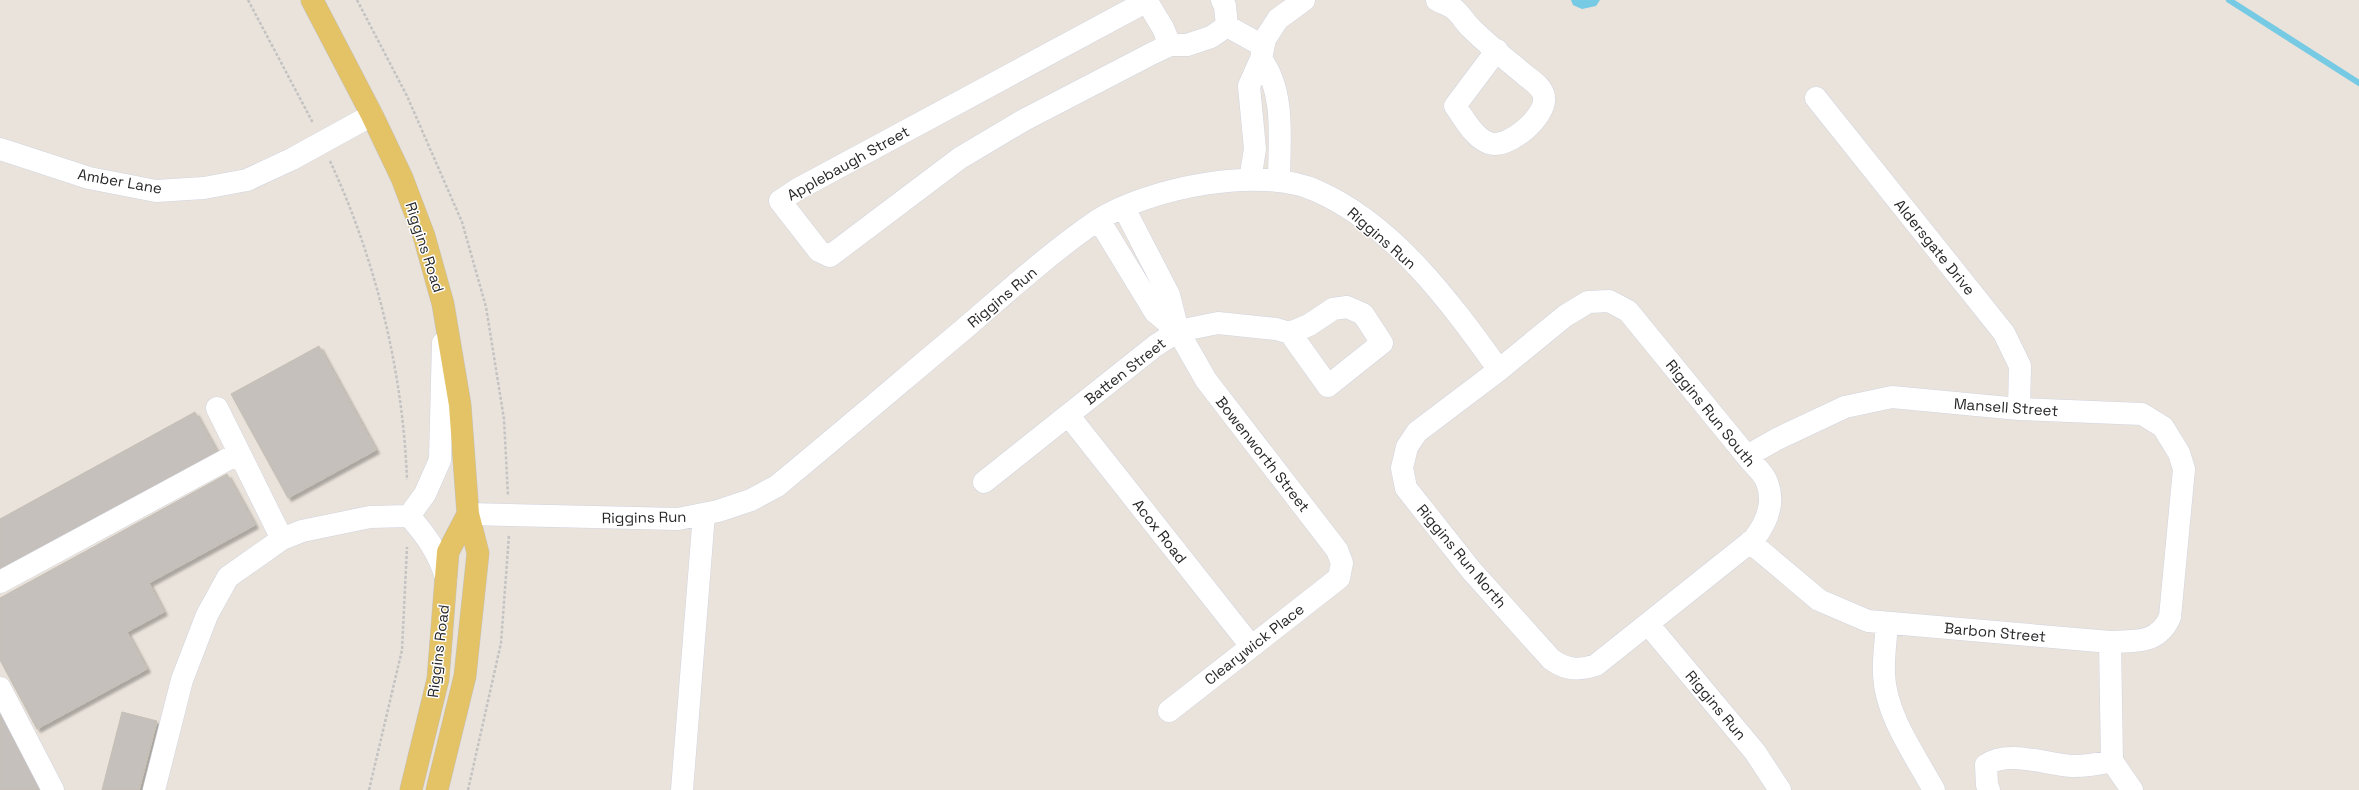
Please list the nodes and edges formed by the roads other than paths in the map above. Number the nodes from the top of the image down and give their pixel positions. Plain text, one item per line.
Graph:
1 (312, 0) edge
2 (1146, 0) edge
3 (1222, 0) edge
4 (1304, 0) edge
5 (1437, 0) edge
6 (1227, 26) junction
7 (1170, 45) junction
8 (1497, 50) dead end
9 (1262, 53) junction
10 (1816, 98) dead end
11 (372, 115) junction
12 (1280, 118) junction
13 (1252, 121) junction
14 (0, 149) edge
15 (1250, 180) junction
16 (1279, 181) junction
17 (1124, 208) junction
18 (1099, 220) junction
19 (443, 304) junction
20 (1178, 331) junction
21 (1290, 334) dead end
22 (1499, 370) junction
23 (217, 408) dead end
24 (2020, 409) junction
25 (1068, 416) junction
26 (240, 453) junction
27 (1747, 456) junction
28 (984, 482) dead end
29 (468, 514) junction
30 (704, 514) junction
31 (409, 516) junction
32 (2178, 532) joint
33 (282, 539) junction
34 (1750, 542) junction
35 (446, 578) junction
36 (1339, 578) joint
37 (0, 582) edge
38 (1886, 623) junction
39 (1648, 624) junction
40 (2110, 642) junction
41 (1251, 646) junction
42 (0, 688) edge
43 (1169, 711) dead end
44 (2112, 761) junction
45 (53, 790) edge
46 (154, 790) edge
47 (411, 790) edge
48 (437, 790) edge
49 (682, 790) edge
50 (1780, 790) edge
51 (1933, 790) edge
52 (1989, 790) edge
53 (2132, 790) edge

1 - 11 main road, Riggins Road
2 - 7 street, Applebaugh Street
2 - 7 street, Applebaugh Street
3 - 6 street
4 - 9 street
5 - 8 street
6 - 7 street, Applebaugh Street
6 - 9 street
9 - 12 street
9 - 13 street
10 - 24 street, Aldersgate Drive
11 - 14 street, Amber Lane
11 - 19 main road, Riggins Road
12 - 13 street
12 - 16 street
13 - 15 street
15 - 16 street, Riggins Run
15 - 17 street, Riggins Run
16 - 22 street, Riggins Run
17 - 18 street, Riggins Run
17 - 20 street, Bowenworth Street
18 - 20 street, Bowenworth Street
18 - 30 street, Riggins Run
19 - 29 main road, Riggins Road
19 - 31 street
20 - 21 street, Batten Street
20 - 25 street, Batten Street
20 - 36 street, Bowenworth Street
22 - 27 street, Riggins Run South
22 - 39 street, Riggins Run North
23 - 26 street
24 - 27 street, Mansell Street
24 - 32 street, Mansell Street
25 - 28 street, Batten Street
25 - 41 street, Acox Road
26 - 33 street
26 - 37 street
27 - 34 street, Riggins Run South
29 - 30 street, Riggins Run
29 - 35 main road, Riggins Road
29 - 48 main road, Riggins Road
30 - 49 street
31 - 33 street
31 - 35 street
32 - 40 street, Barbon Street
33 - 46 street
34 - 38 street, Barbon Street
34 - 39 street, Riggins Run South
35 - 47 main road, Riggins Road
36 - 41 street, Clearywick Place
38 - 40 street, Barbon Street
38 - 51 street
39 - 50 street, Riggins Run
40 - 44 street
41 - 43 street, Clearywick Place
42 - 45 street
44 - 52 street
44 - 53 street

